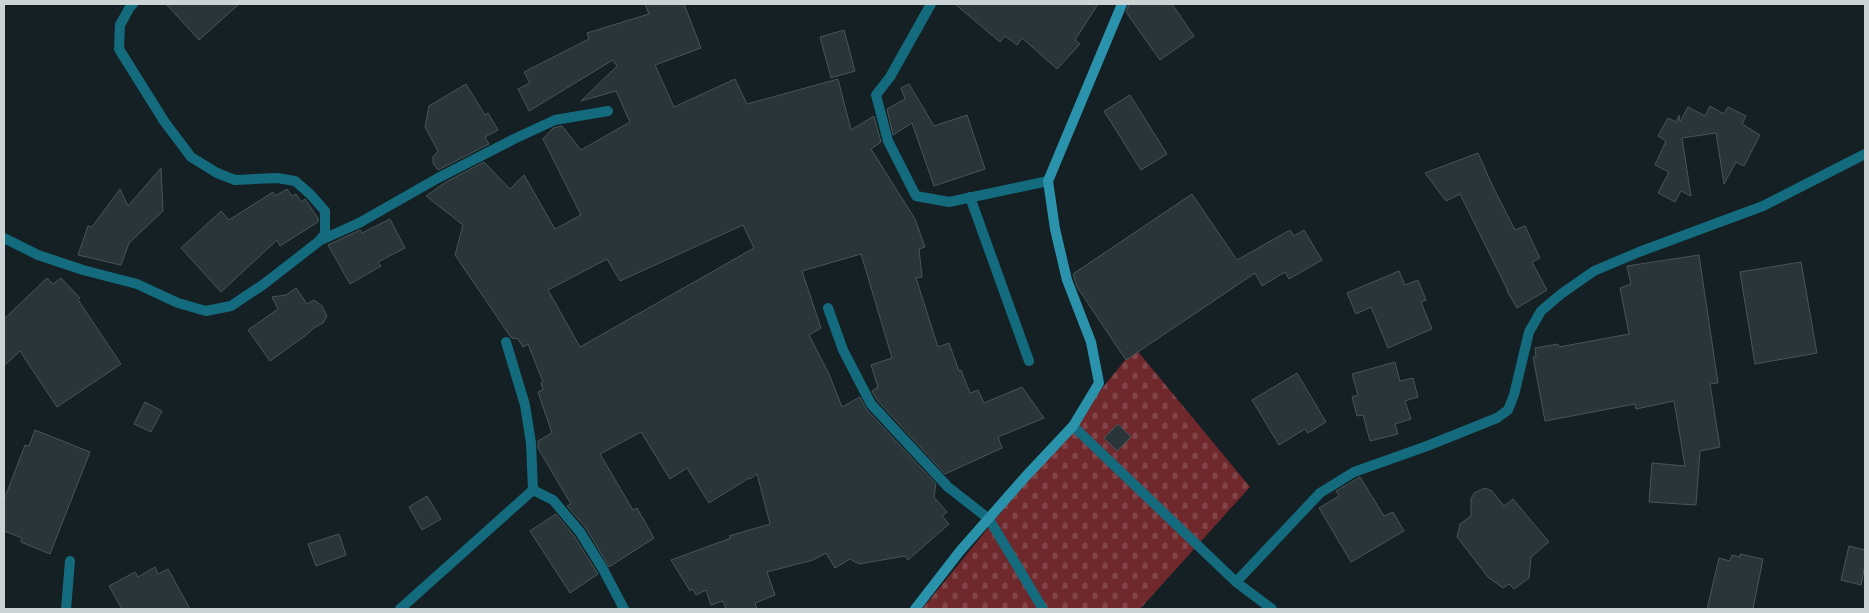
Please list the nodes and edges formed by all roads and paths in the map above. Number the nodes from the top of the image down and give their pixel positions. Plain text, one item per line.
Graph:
1 (133, 4) edge
2 (931, 4) edge
3 (1122, 4) edge
4 (608, 111) dead end
5 (1865, 154) edge
6 (1048, 181) junction
7 (970, 197) junction
8 (4, 238) edge
9 (318, 242) junction
10 (828, 308) dead end
11 (506, 342) dead end
12 (1029, 361) dead end
13 (1073, 426) junction
14 (533, 490) junction
15 (989, 519) junction
16 (70, 561) dead end
17 (1236, 582) junction
18 (66, 609) edge
19 (400, 609) edge
20 (624, 609) edge
21 (915, 609) edge
22 (1043, 609) edge
23 (1272, 609) edge

1 - 9 street
2 - 7 street
3 - 6 street
4 - 9 street
5 - 17 street
6 - 7 street
6 - 13 street
7 - 12 street
8 - 9 street
10 - 15 street
11 - 14 street
13 - 15 street
13 - 17 street
14 - 19 street
14 - 20 street
15 - 21 street
15 - 22 street
16 - 18 street
17 - 23 street

